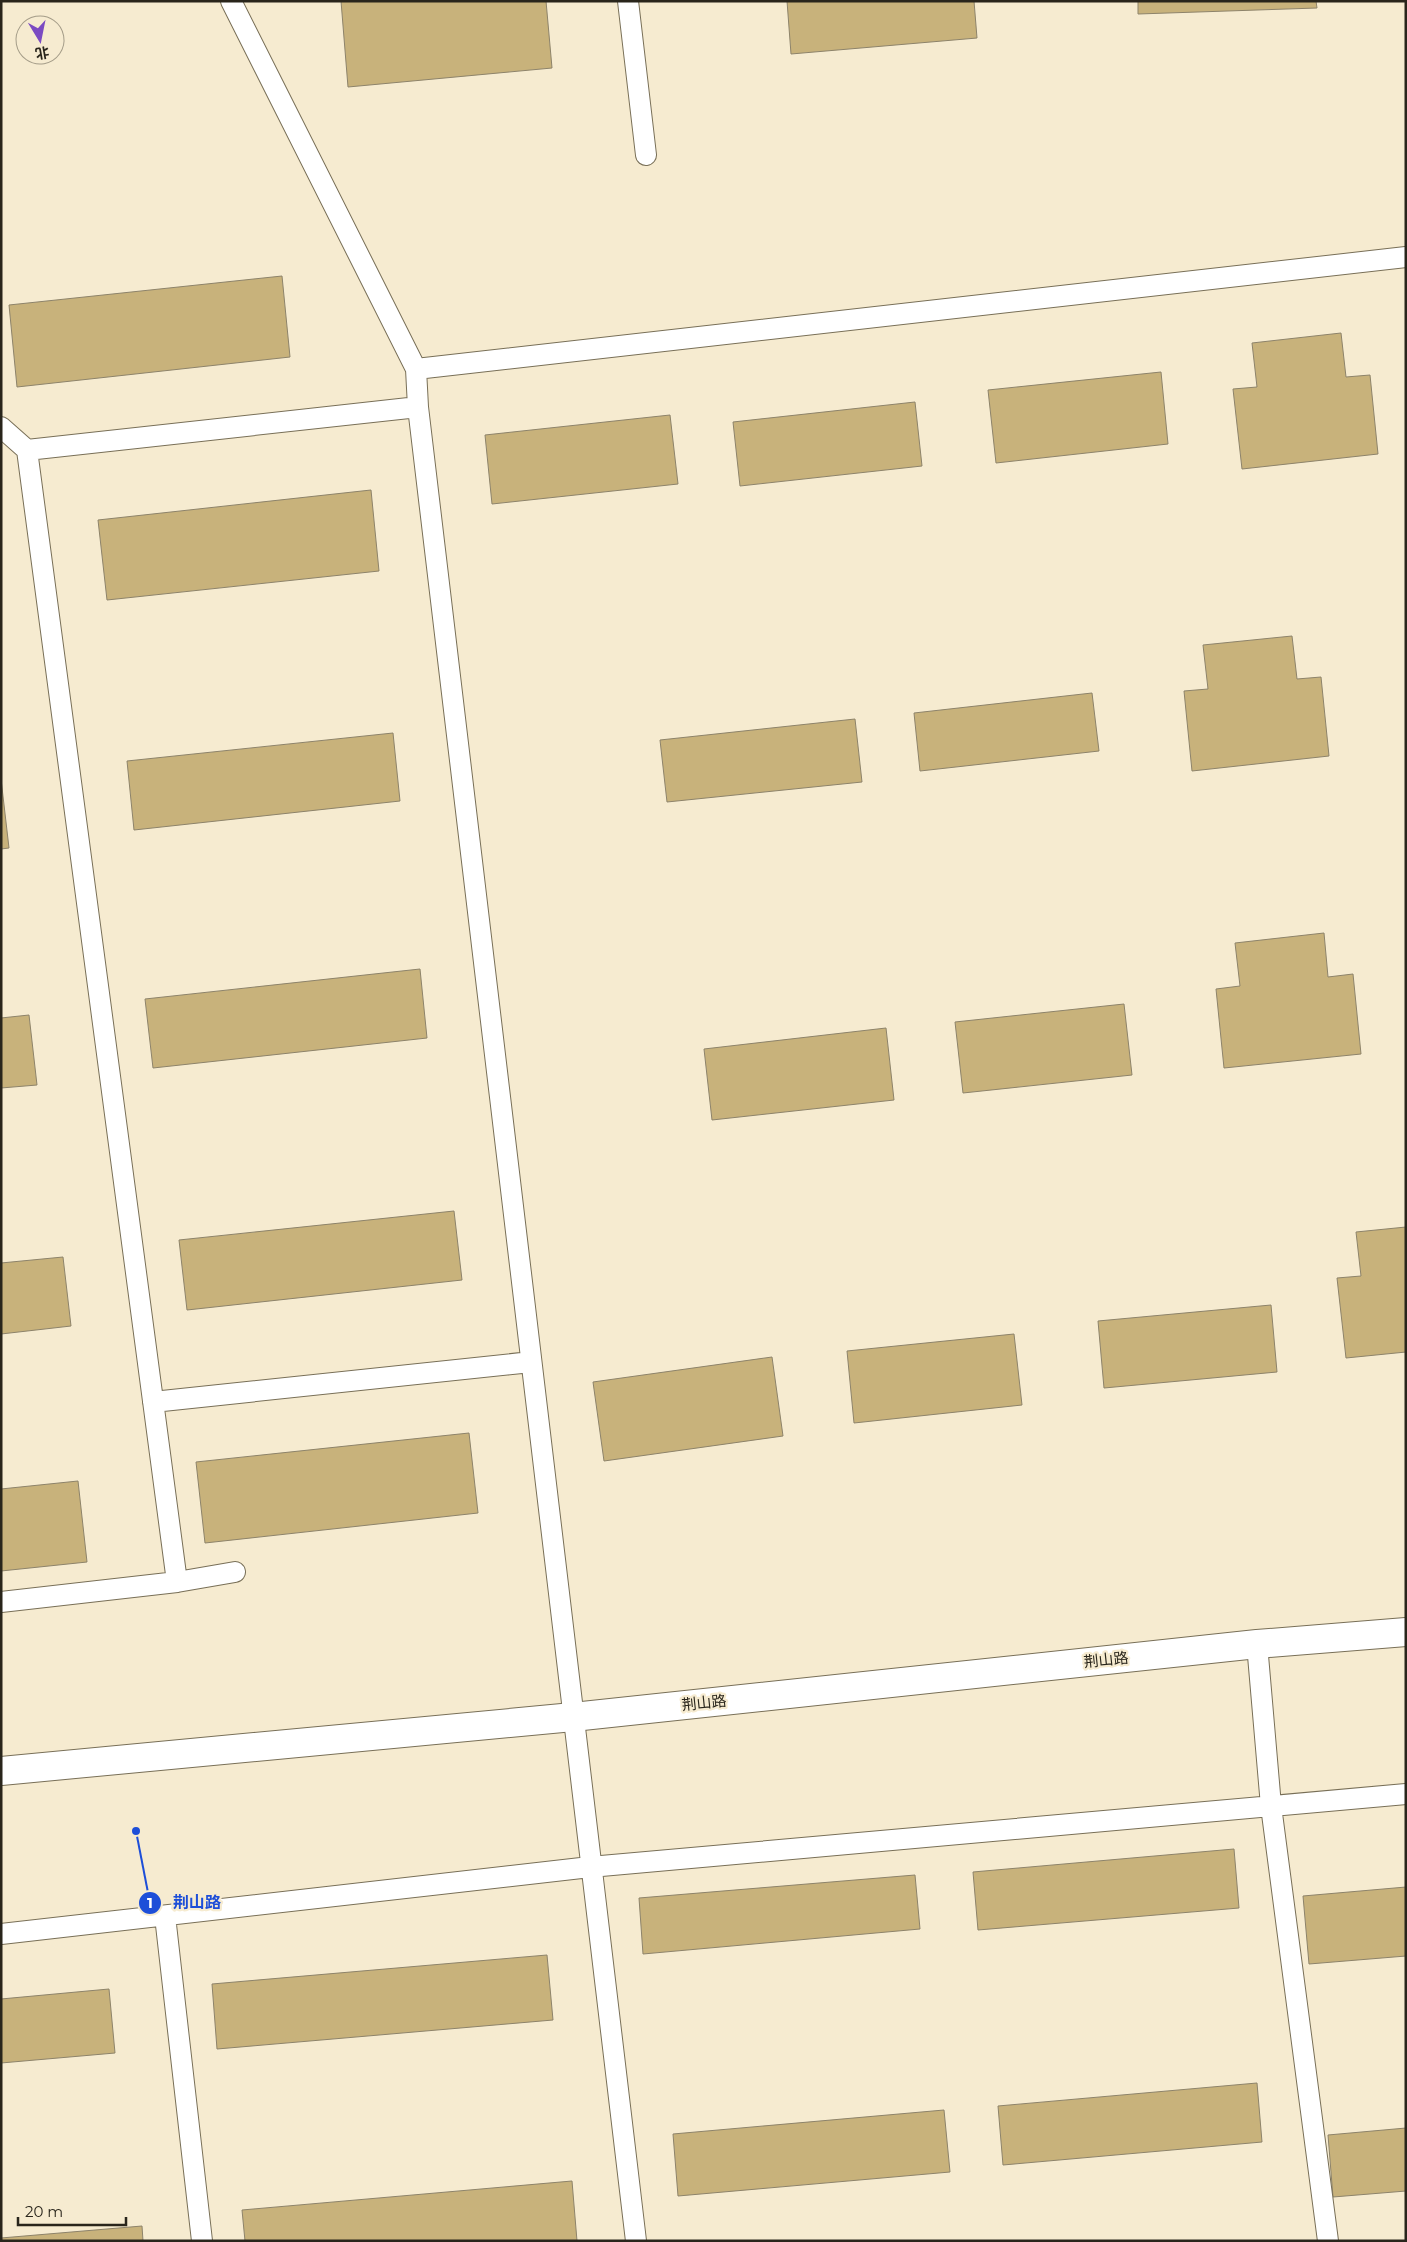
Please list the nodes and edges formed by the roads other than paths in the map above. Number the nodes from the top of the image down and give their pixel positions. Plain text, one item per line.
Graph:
1 (231, 1) edge
2 (628, 1) edge
3 (646, 155) dead end
4 (1406, 257) edge
5 (416, 369) junction
6 (418, 407) junction
7 (1, 427) edge
8 (27, 450) junction
9 (531, 1362) junction
10 (153, 1402) junction
11 (235, 1572) dead end
12 (177, 1582) junction
13 (1, 1602) edge
14 (1406, 1632) edge
15 (1257, 1644) junction
16 (573, 1717) junction
17 (1, 1771) edge
18 (1406, 1794) edge
19 (1271, 1806) junction
20 (590, 1867) junction
21 (165, 1916) junction
22 (1, 1934) edge
23 (202, 2241) edge
24 (636, 2241) edge
25 (1328, 2241) edge

1 - 5 lane
2 - 3 lane
4 - 5 lane
5 - 6 lane
6 - 8 lane
6 - 9 lane
7 - 8 lane
8 - 10 lane
9 - 10 lane
9 - 16 lane
10 - 12 lane
11 - 12 lane
12 - 13 lane
14 - 15 street, 荆山路
15 - 16 street, 荆山路
15 - 19 lane
16 - 17 street, 荆山路
16 - 20 lane
18 - 19 lane
19 - 20 lane
19 - 25 lane
20 - 21 lane
20 - 24 lane
21 - 22 lane
21 - 23 lane

